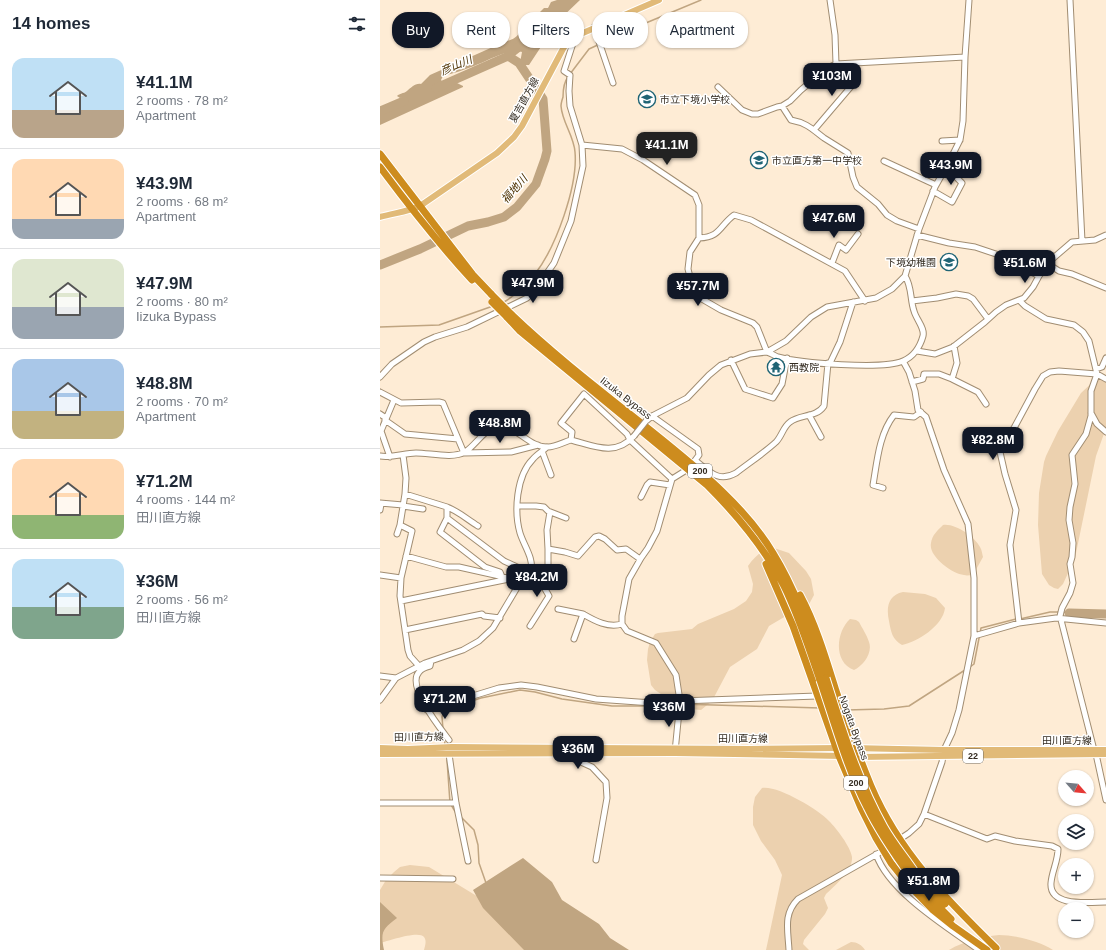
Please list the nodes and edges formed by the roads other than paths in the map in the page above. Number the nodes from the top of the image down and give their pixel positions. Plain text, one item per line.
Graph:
1 (659, 0) edge
2 (830, 0) edge
3 (969, 0) edge
4 (1070, 0) edge
5 (630, 12) edge
6 (563, 48) edge
7 (572, 48) edge
8 (601, 48) edge
9 (965, 58) junction
10 (836, 64) junction
11 (613, 83) dead end
12 (718, 87) dead end
13 (782, 106) junction
14 (814, 130) junction
15 (960, 140) junction
16 (942, 141) dead end
17 (582, 145) junction
18 (380, 154) edge
19 (884, 161) dead end
20 (380, 167) edge
21 (946, 167) junction
22 (936, 186) junction
23 (934, 191) junction
24 (420, 206) junction
25 (412, 210) junction
26 (380, 217) edge
27 (426, 220) junction
28 (919, 229) junction
29 (858, 234) dead end
30 (917, 235) junction
31 (1106, 235) edge
32 (699, 238) junction
33 (1082, 241) junction
34 (832, 263) junction
35 (1048, 264) junction
36 (905, 276) junction
37 (1039, 276) junction
38 (1106, 288) edge
39 (865, 301) junction
40 (912, 301) junction
41 (1020, 301) junction
42 (853, 302) junction
43 (988, 318) junction
44 (954, 346) junction
45 (917, 351) junction
46 (767, 352) junction
47 (787, 358) junction
48 (1106, 358) edge
49 (731, 360) junction
50 (903, 361) junction
51 (829, 363) junction
52 (1096, 372) junction
53 (380, 377) edge
54 (952, 379) junction
55 (1106, 379) edge
56 (912, 382) junction
57 (380, 392) edge
58 (394, 400) junction
59 (986, 404) dead end
60 (921, 412) junction
61 (1091, 413) junction
62 (380, 414) edge
63 (809, 415) junction
64 (652, 416) junction
65 (386, 419) junction
66 (1106, 432) edge
67 (821, 437) dead end
68 (458, 439) junction
69 (571, 440) junction
70 (630, 440) junction
71 (538, 445) junction
72 (547, 447) junction
73 (542, 452) junction
74 (464, 453) junction
75 (403, 455) junction
76 (380, 456) edge
77 (390, 457) junction
78 (692, 464) junction
79 (551, 475) dead end
80 (672, 479) junction
81 (670, 485) junction
82 (883, 488) dead end
83 (405, 494) junction
84 (642, 497) dead end
85 (381, 503) edge
86 (403, 505) junction
87 (518, 506) junction
88 (447, 507) junction
89 (423, 509) dead end
90 (380, 510) edge
91 (550, 512) junction
92 (447, 518) junction
93 (566, 518) dead end
94 (400, 525) junction
95 (478, 526) dead end
96 (397, 534) dead end
97 (760, 547) junction
98 (548, 549) junction
99 (773, 553) junction
100 (406, 556) junction
101 (640, 559) junction
102 (530, 572) junction
103 (548, 573) junction
104 (380, 575) edge
105 (502, 577) junction
106 (401, 578) junction
107 (512, 579) junction
108 (521, 581) junction
109 (401, 601) junction
110 (558, 609) dead end
111 (583, 614) junction
112 (500, 618) junction
113 (1062, 619) junction
114 (1019, 623) junction
115 (1106, 623) edge
116 (622, 624) junction
117 (530, 626) dead end
118 (405, 630) junction
119 (974, 636) junction
120 (574, 639) dead end
121 (431, 661) junction
122 (419, 666) junction
123 (380, 676) edge
124 (396, 678) junction
125 (823, 679) junction
126 (817, 696) junction
127 (380, 700) edge
128 (680, 703) junction
129 (427, 710) junction
130 (449, 740) dead end
131 (448, 747) junction
132 (380, 748) edge
133 (837, 748) junction
134 (857, 748) junction
135 (1106, 750) edge
136 (676, 751) junction
137 (1095, 752) junction
138 (944, 753) junction
139 (380, 754) edge
140 (449, 754) junction
141 (562, 754) junction
142 (1106, 754) edge
143 (839, 756) junction
144 (860, 758) junction
145 (1106, 800) edge
146 (380, 803) edge
147 (456, 803) junction
148 (924, 814) junction
149 (903, 837) dead end
150 (596, 860) dead end
151 (468, 861) dead end
152 (914, 874) junction
153 (380, 878) edge
154 (453, 879) dead end
155 (1106, 902) edge
156 (997, 949) edge
157 (789, 950) edge
158 (979, 950) edge
159 (988, 950) edge

1 - 5 main road, 夏吉直方線
2 - 10 street
3 - 9 street
4 - 33 street
6 - 24 main road, 夏吉直方線
7 - 17 street
8 - 11 street
9 - 10 street
9 - 15 street
10 - 13 street
10 - 14 street
12 - 13 street
13 - 14 street
14 - 28 street
15 - 16 street
15 - 21 street
17 - 32 street
17 - 53 street
18 - 24 highway, 200
19 - 22 street
20 - 25 highway, 200
21 - 22 street
21 - 23 street
22 - 23 street
23 - 28 street
24 - 25 main road, 夏吉直方線
24 - 27 highway, 200
25 - 26 main road, 夏吉直方線
25 - 27 highway, 200
27 - 78 highway, 200, bridge
28 - 30 street
29 - 34 street
30 - 36 street
30 - 37 street
31 - 33 street
32 - 34 street
32 - 46 street
33 - 35 street
34 - 39 street
35 - 37 street
35 - 38 street
36 - 39 street
36 - 40 street
37 - 41 street
39 - 42 street
40 - 43 street
40 - 45 street
41 - 43 street
41 - 52 street
42 - 46 street
42 - 51 street
43 - 44 street
44 - 45 street
44 - 54 street
45 - 50 street
46 - 47 street
46 - 49 street
47 - 49 street
47 - 51 street
48 - 52 street
49 - 64 street
50 - 51 street
50 - 56 street
51 - 63 street
52 - 55 street
52 - 61 street
52 - 114 street
54 - 56 street
54 - 59 street
56 - 60 street
57 - 58 street
58 - 65 street
58 - 68 street
60 - 82 street
60 - 119 street
61 - 66 street
61 - 113 street
62 - 65 street
63 - 67 street
63 - 78 street
64 - 70 street, bridge
64 - 78 street
65 - 68 street
65 - 77 street
68 - 74 street
69 - 70 street
69 - 70 street
69 - 72 street
70 - 80 street
71 - 72 street
71 - 74 street
71 - 74 street
72 - 73 street
73 - 79 street
73 - 87 street
74 - 75 street
75 - 77 street
75 - 83 street
76 - 77 street
78 - 80 street
78 - 97 highway, 200
78 - 99 highway, 200
80 - 81 street
81 - 84 street
81 - 101 street
83 - 86 street
83 - 88 street
85 - 86 street
85 - 90 street
86 - 89 street
86 - 94 street
87 - 91 street
87 - 102 street
88 - 92 street
88 - 95 street
91 - 93 street
91 - 98 street
92 - 102 street
92 - 105 street
94 - 96 street
94 - 100 street
97 - 125 highway, 200
97 - 126 highway
98 - 101 street
98 - 103 street
99 - 125 highway, 200
99 - 134 highway
100 - 105 street
100 - 106 street
101 - 116 street
102 - 103 street
102 - 108 street
103 - 117 street
104 - 106 street
105 - 107 street
106 - 109 street
107 - 108 street
107 - 109 street
108 - 112 street
109 - 118 street
110 - 111 street
111 - 116 street
111 - 120 street
112 - 118 street
112 - 121 street
113 - 114 street
113 - 115 street
113 - 137 street
114 - 119 street
116 - 128 street
118 - 122 street
119 - 138 street
121 - 122 street
121 - 129 street
122 - 124 street
123 - 124 street
124 - 127 street
125 - 152 highway, Nogata Bypass / 200, bridge
126 - 128 street
126 - 133 highway
128 - 129 street
128 - 136 street
129 - 130 street
131 - 132 main road, 田川直方線 / 22
131 - 136 main road, 田川直方線 / 22
131 - 140 street
133 - 134 main road, 田川直方線 / 22
133 - 136 main road, 田川直方線 / 22
133 - 143 highway
134 - 138 main road, 田川直方線 / 22
134 - 144 highway
135 - 137 main road, 田川直方線 / 22
136 - 141 main road, 田川直方線 / 22
136 - 143 main road, 田川直方線 / 22
137 - 138 main road, 田川直方線 / 22
137 - 142 main road, 田川直方線 / 22
137 - 145 street
138 - 144 main road, 田川直方線 / 22
138 - 148 street
139 - 140 main road, 田川直方線 / 22
140 - 141 main road, 田川直方線 / 22
140 - 147 street
141 - 150 street
143 - 144 main road, 田川直方線 / 22
143 - 159 highway
144 - 156 highway
146 - 147 street
147 - 151 street
148 - 149 street
148 - 155 street
152 - 156 highway, Nogata Bypass / 200
152 - 159 highway, Nogata Bypass / 200
153 - 154 street
157 - 158 street

